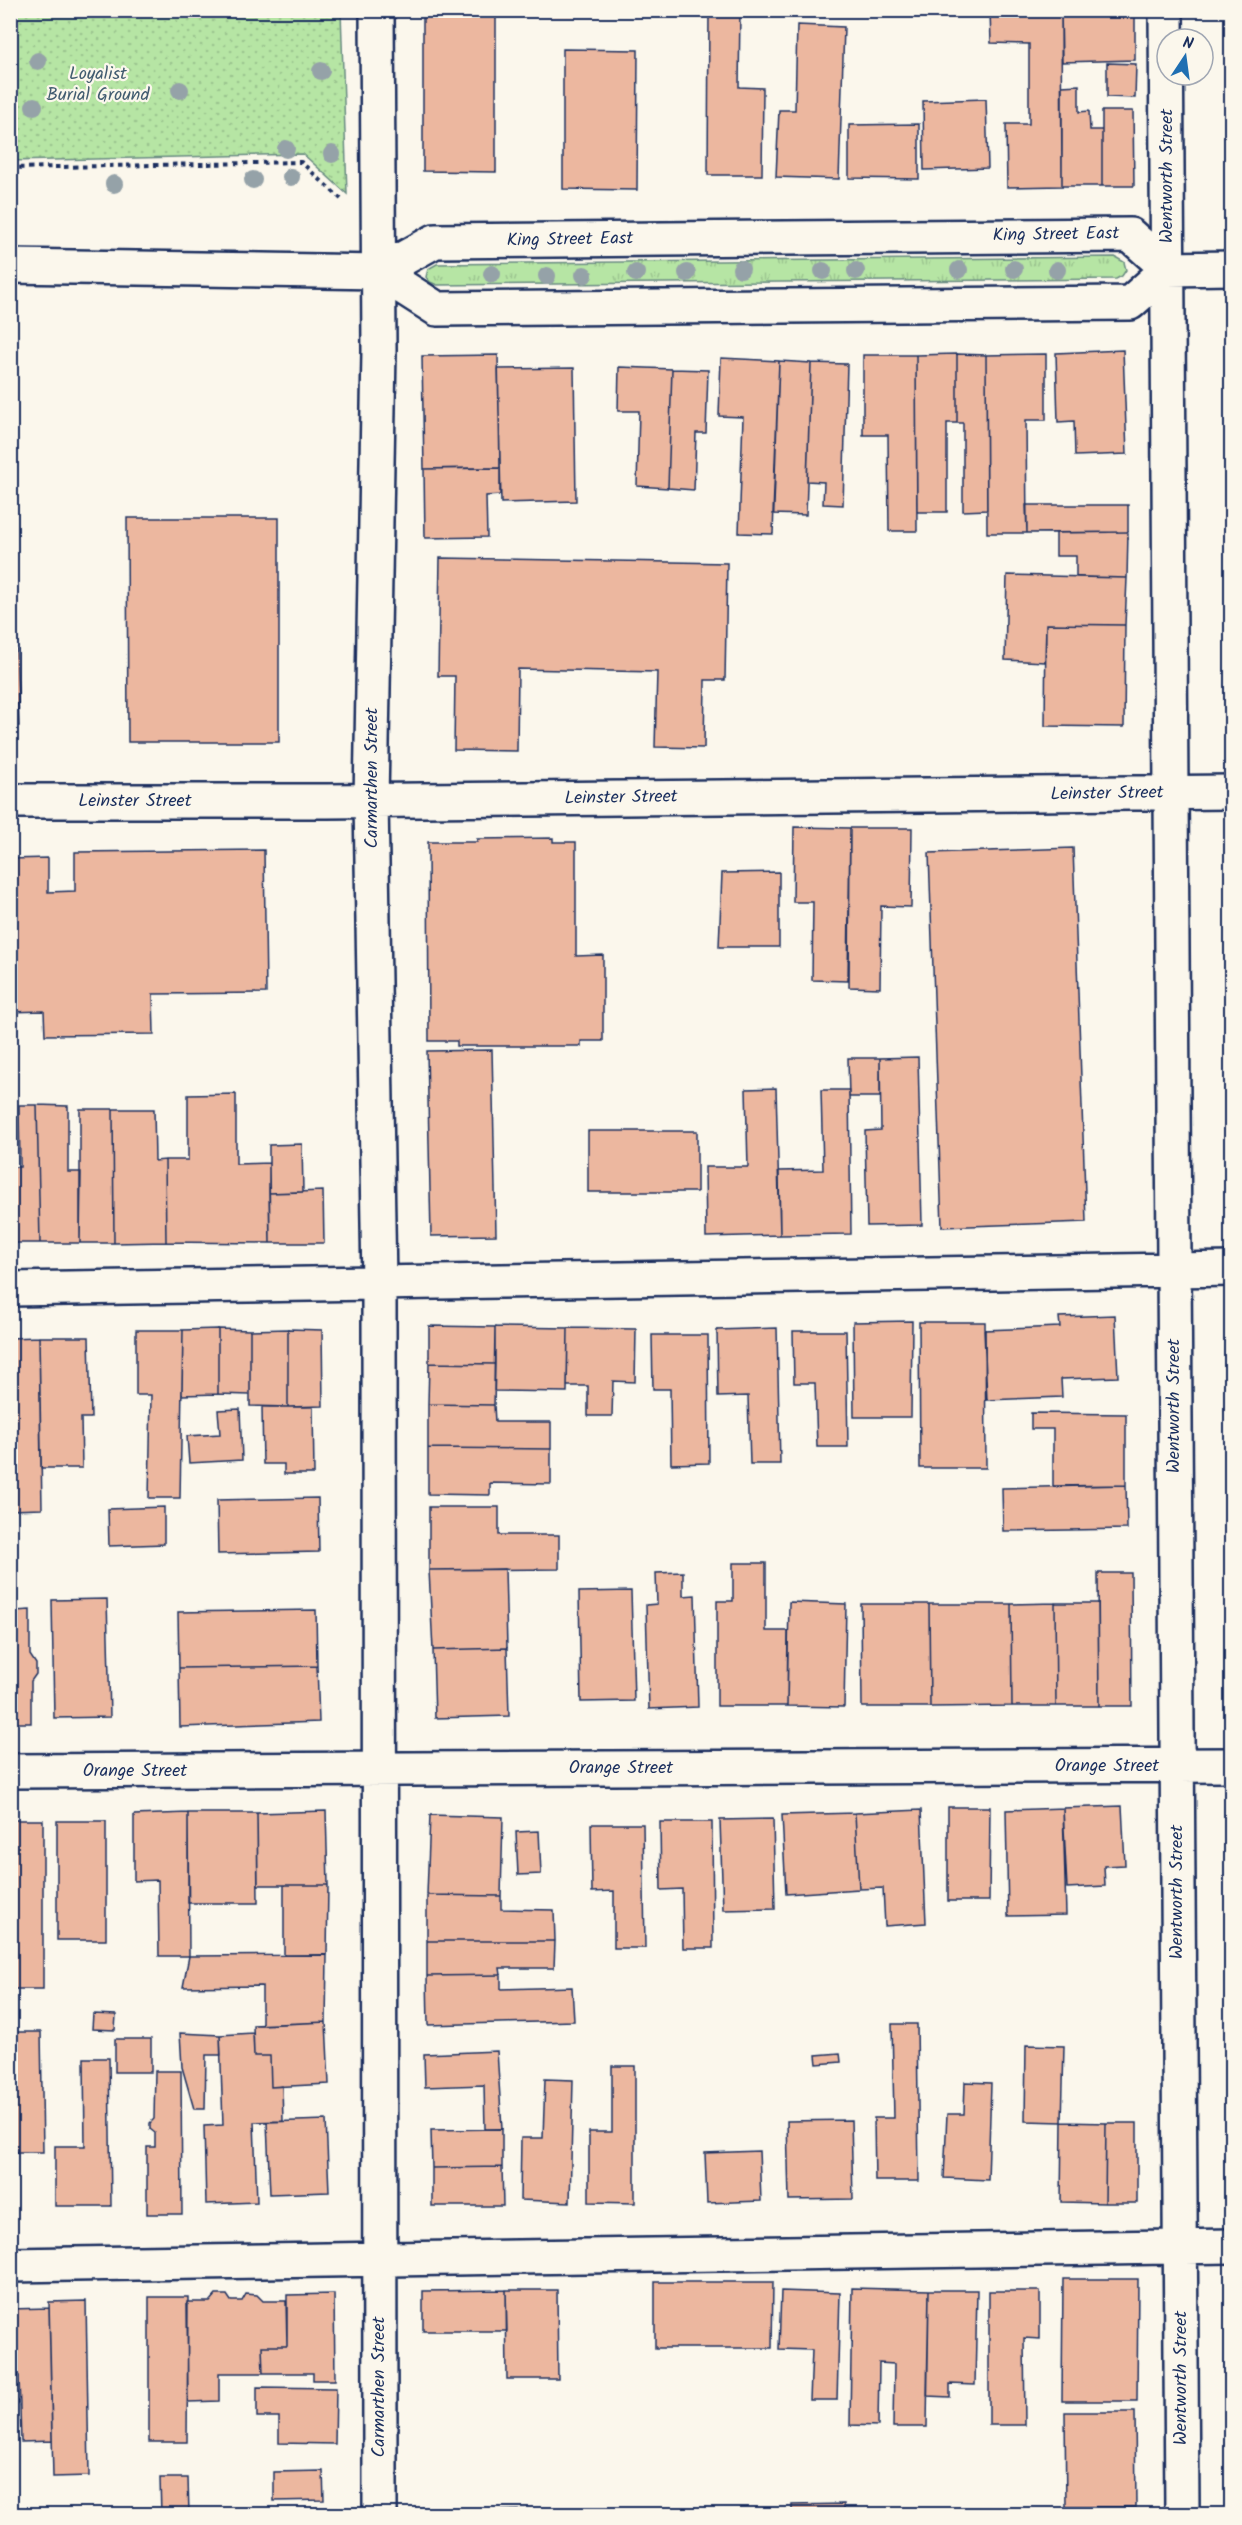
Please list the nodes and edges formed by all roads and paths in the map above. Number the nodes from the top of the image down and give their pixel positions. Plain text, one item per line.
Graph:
1 (377, 10) edge
2 (1166, 10) edge
3 (10, 168) edge
4 (343, 201) dead end
5 (10, 266) edge
6 (1232, 268) edge
7 (1168, 269) junction
8 (379, 272) junction
9 (1232, 792) edge
10 (1171, 793) junction
11 (10, 801) edge
12 (371, 801) junction
13 (1232, 1269) edge
14 (1173, 1270) junction
15 (379, 1283) junction
16 (10, 1289) edge
17 (1232, 1765) edge
18 (1176, 1766) junction
19 (379, 1770) junction
20 (10, 1771) edge
21 (1232, 2246) edge
22 (1180, 2247) junction
23 (379, 2260) junction
24 (10, 2265) edge
25 (380, 2514) edge
26 (1182, 2514) edge

1 - 8 street, Carmarthen Street
2 - 7 street, Wentworth Street
3 - 4 path
5 - 8 street
6 - 7 street
7 - 8 street, King Street East
7 - 8 street
7 - 10 street, Wentworth Street
8 - 12 street, Carmarthen Street
9 - 10 street, Leinster Street
10 - 12 street, Leinster Street
10 - 14 street, Wentworth Street
11 - 12 street, Leinster Street
12 - 15 street, Carmarthen Street
13 - 14 street
14 - 15 street
14 - 18 street, Wentworth Street
15 - 16 street
15 - 19 street, Carmarthen Street
17 - 18 street, Orange Street
18 - 19 street, Orange Street
18 - 22 street, Wentworth Street
19 - 20 street, Orange Street
19 - 23 street, Carmarthen Street
21 - 22 street
22 - 23 street
22 - 26 street, Wentworth Street
23 - 24 street
23 - 25 street, Carmarthen Street

